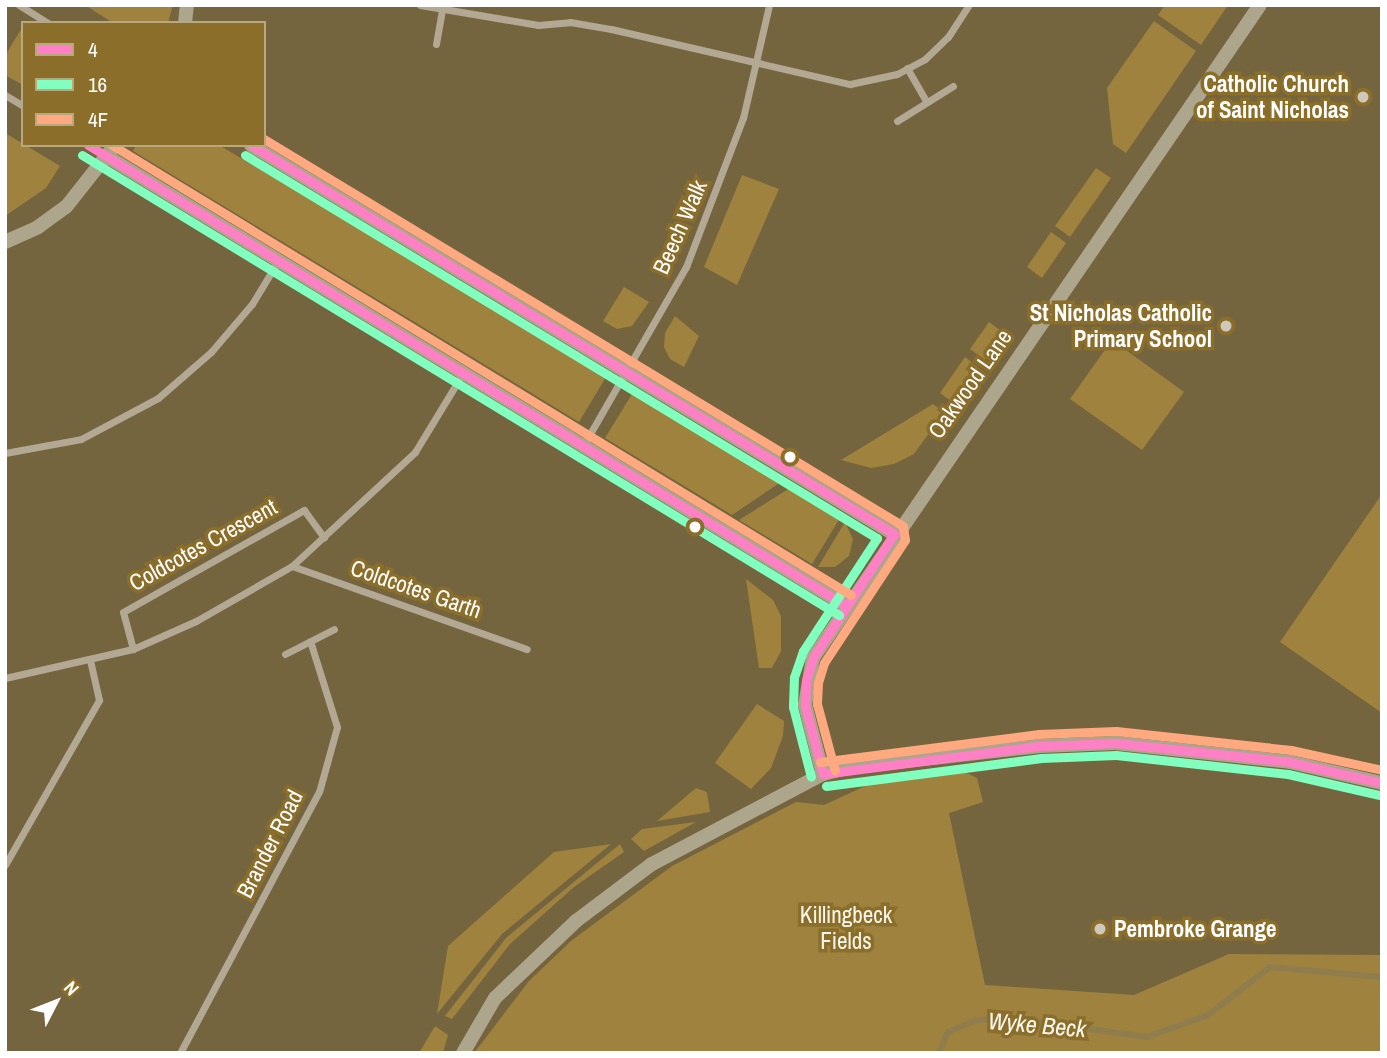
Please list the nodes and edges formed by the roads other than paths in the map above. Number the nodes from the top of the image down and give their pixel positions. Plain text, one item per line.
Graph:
1 (19, 5) edge
2 (420, 5) edge
3 (769, 5) edge
4 (969, 5) edge
5 (1260, 5) edge
6 (442, 9) junction
7 (45, 21) edge
8 (436, 44) dead end
9 (757, 65) junction
10 (908, 68) junction
11 (953, 86) dead end
12 (5, 95) edge
13 (927, 102) junction
14 (21, 105) edge
15 (897, 121) dead end
16 (254, 147) edge
17 (111, 151) edge
18 (5, 242) edge
19 (278, 261) junction
20 (627, 372) junction
21 (463, 373) junction
22 (583, 446) junction
23 (5, 453) edge
24 (894, 534) junction
25 (324, 538) junction
26 (292, 566) junction
27 (845, 605) junction
28 (334, 629) dead end
29 (310, 641) junction
30 (133, 649) junction
31 (527, 649) dead end
32 (285, 654) dead end
33 (90, 660) junction
34 (5, 678) edge
35 (823, 774) junction
36 (1382, 783) edge
37 (5, 865) edge
38 (180, 1053) edge
39 (463, 1053) edge

1 - 7 street
2 - 6 street
3 - 9 street, Beech Walk
4 - 10 street
5 - 24 street, Oakwood Lane
6 - 8 street
6 - 9 street
9 - 10 street
9 - 20 street, Beech Walk
10 - 13 street
11 - 13 street
12 - 14 street
13 - 15 street
16 - 20 street
17 - 18 street
17 - 19 street
19 - 21 street
19 - 23 street
20 - 22 street, Beech Walk
20 - 24 street
21 - 22 street
21 - 25 street
22 - 27 street
24 - 27 street, Oakwood Lane
25 - 26 street
25 - 30 street, Coldcotes Crescent
26 - 30 street
26 - 31 street, Coldcotes Garth
27 - 35 street, Oakwood Lane
28 - 29 street
29 - 32 street
29 - 38 street, Brander Road
30 - 33 street
33 - 34 street
33 - 37 street
35 - 36 street
35 - 39 street

